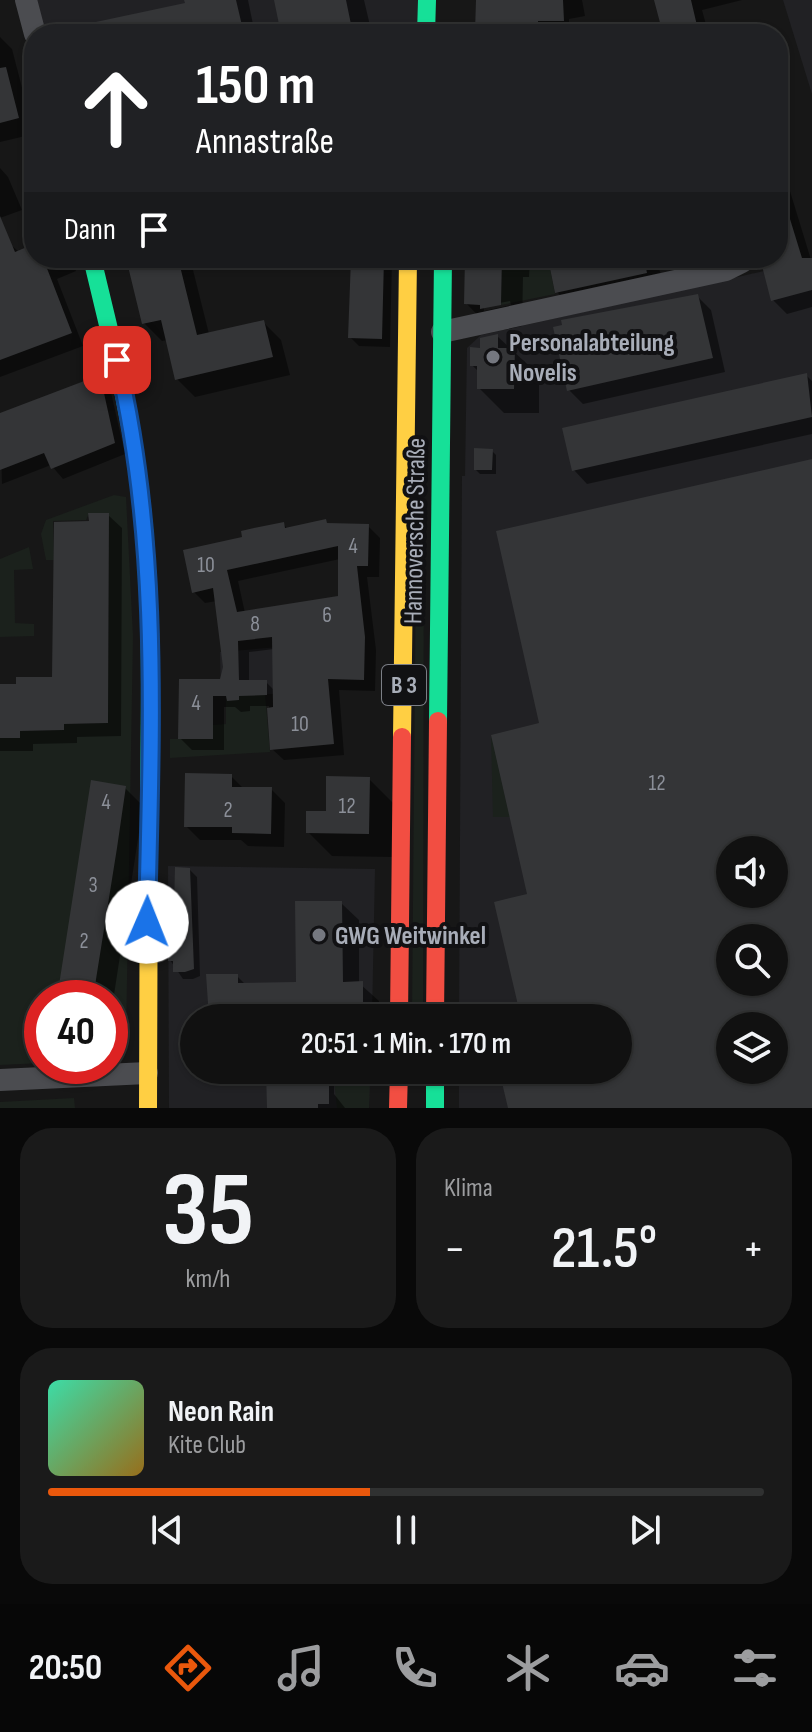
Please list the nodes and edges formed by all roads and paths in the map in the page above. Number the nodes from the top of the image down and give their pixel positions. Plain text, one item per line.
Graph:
1 (26, 0) edge
2 (427, 0) edge
3 (32, 24) edge
4 (426, 24) edge
5 (94, 268) edge
6 (408, 268) edge
7 (443, 268) edge
8 (730, 268) edge
9 (442, 332) junction
10 (399, 1004) edge
11 (435, 1004) edge
12 (147, 1073) junction
13 (0, 1080) edge
14 (399, 1084) edge
15 (435, 1084) edge
16 (148, 1108) edge
17 (398, 1108) edge
18 (435, 1108) edge

1 - 3 street
2 - 4 main road
5 - 12 main road
6 - 10 main road, Hannoversche Straße / B 3
7 - 9 main road, B 3
8 - 9 street
9 - 11 main road, Hannoversche Straße / B 3
12 - 13 street
12 - 16 main road
14 - 17 main road
15 - 18 main road

